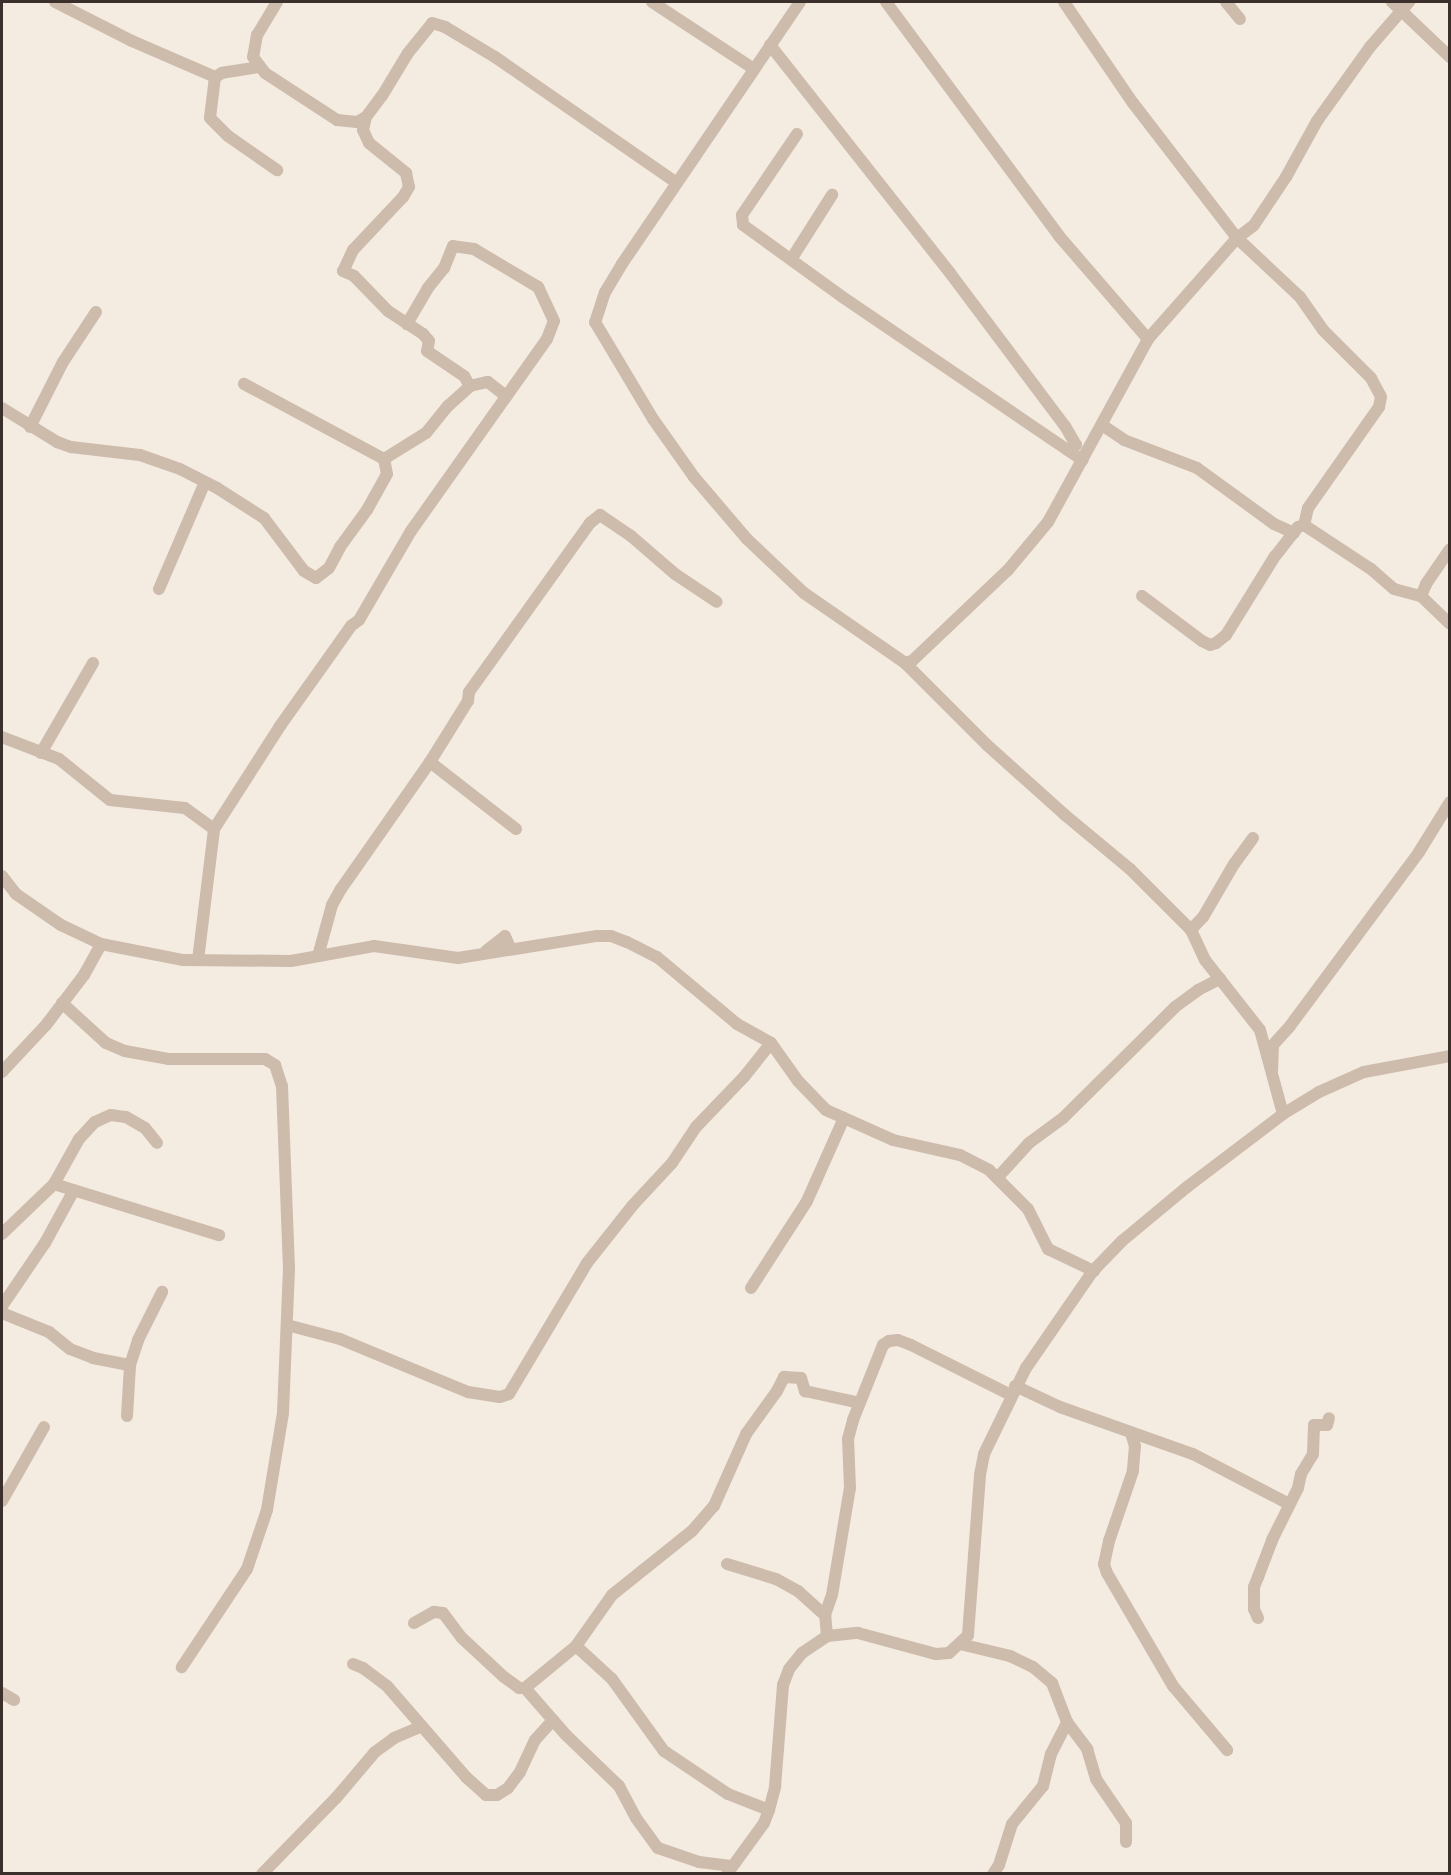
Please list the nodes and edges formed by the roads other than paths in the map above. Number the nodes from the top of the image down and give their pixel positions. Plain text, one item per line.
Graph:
1 (55, 2) edge
2 (277, 2) edge
3 (652, 2) edge
4 (800, 2) edge
5 (886, 2) edge
6 (1064, 2) edge
7 (1226, 2) edge
8 (1400, 5) edge
9 (1240, 19) dead end
10 (770, 45) junction
11 (1449, 57) edge
12 (259, 67) junction
13 (754, 69) junction
14 (215, 77) junction
15 (366, 117) junction
16 (797, 134) dead end
17 (277, 170) dead end
18 (677, 183) junction
19 (832, 195) dead end
20 (1237, 238) junction
21 (792, 258) junction
22 (96, 312) dead end
23 (407, 324) junction
24 (1148, 339) junction
25 (244, 384) dead end
26 (470, 386) junction
27 (506, 396) junction
28 (2, 408) edge
29 (1102, 425) junction
30 (30, 427) junction
31 (1067, 450) junction
32 (384, 459) junction
33 (1083, 460) junction
34 (205, 482) junction
35 (1299, 529) junction
36 (1449, 549) edge
37 (159, 589) dead end
38 (1142, 596) dead end
39 (1421, 596) junction
40 (717, 602) dead end
41 (1449, 624) edge
42 (93, 663) dead end
43 (905, 663) junction
44 (2, 737) edge
45 (41, 753) junction
46 (430, 762) junction
47 (1449, 802) edge
48 (214, 829) junction
49 (516, 829) dead end
50 (1253, 838) dead end
51 (2, 876) edge
52 (1191, 930) junction
53 (101, 944) junction
54 (318, 956) junction
55 (198, 960) junction
56 (1220, 979) junction
57 (62, 1003) junction
58 (771, 1043) junction
59 (1449, 1056) edge
60 (2, 1072) edge
61 (1272, 1073) junction
62 (1283, 1114) junction
63 (844, 1118) junction
64 (157, 1143) dead end
65 (998, 1177) junction
66 (54, 1184) junction
67 (74, 1190) junction
68 (67, 1204) junction
69 (2, 1234) edge
70 (219, 1235) dead end
71 (1094, 1271) junction
72 (751, 1288) dead end
73 (162, 1292) dead end
74 (2, 1306) edge
75 (2, 1313) edge
76 (287, 1325) junction
77 (130, 1365) junction
78 (1013, 1391) junction
79 (860, 1403) junction
80 (127, 1416) dead end
81 (1329, 1418) dead end
82 (44, 1426) dead end
83 (1131, 1433) junction
84 (2, 1501) edge
85 (1289, 1504) junction
86 (728, 1564) dead end
87 (825, 1615) junction
88 (1258, 1618) dead end
89 (414, 1623) dead end
90 (827, 1636) junction
91 (960, 1644) junction
92 (576, 1646) junction
93 (353, 1664) dead end
94 (182, 1667) dead end
95 (525, 1688) junction
96 (2, 1693) edge
97 (14, 1700) dead end
98 (411, 1711) junction
99 (554, 1720) junction
100 (1067, 1722) junction
101 (422, 1726) junction
102 (408, 1730) junction
103 (1227, 1750) dead end
104 (769, 1810) junction
105 (1126, 1842) dead end
106 (729, 1870) edge
107 (262, 1874) edge
108 (993, 1874) edge

1 - 14 street
2 - 12 street
3 - 13 street
4 - 10 street
5 - 24 street
6 - 20 street
7 - 9 street
8 - 11 street
8 - 20 street
10 - 13 street
10 - 31 street
12 - 14 street
12 - 15 street
13 - 18 street
14 - 17 street
15 - 18 street
15 - 23 street
16 - 21 street
18 - 43 street
19 - 21 street
20 - 24 street
20 - 35 street
21 - 31 street
22 - 30 street
23 - 26 street
23 - 27 street
24 - 29 street
25 - 32 street
26 - 27 street
26 - 32 street
27 - 48 street
28 - 30 street
29 - 33 street
29 - 35 street
30 - 34 street
31 - 33 street
32 - 34 street
33 - 43 street
34 - 37 street
35 - 38 street
35 - 39 street
36 - 39 street
39 - 41 street
40 - 46 street
42 - 45 street
43 - 52 street
44 - 45 street
45 - 48 street
46 - 49 street
46 - 54 street
47 - 61 street
48 - 55 street
50 - 52 street
51 - 53 street
52 - 56 street
53 - 55 street
53 - 57 street
54 - 55 street
54 - 58 street
56 - 61 street
56 - 65 street
57 - 60 street
57 - 76 street
58 - 63 street
58 - 76 street
59 - 62 street
61 - 62 street
62 - 71 street
63 - 65 street
63 - 72 street
64 - 66 street
65 - 71 street
66 - 67 street
66 - 68 street
66 - 69 street
67 - 68 street
67 - 70 street
68 - 74 street
71 - 78 street
73 - 77 street
75 - 77 street
76 - 94 street
77 - 80 street
78 - 79 street
78 - 83 street
78 - 91 street
79 - 87 street
79 - 92 street
81 - 85 street
82 - 84 street
83 - 85 street
83 - 103 street
85 - 88 street
86 - 87 street
87 - 90 street
89 - 95 street
90 - 91 street
90 - 104 street
91 - 100 street
92 - 95 street
92 - 104 street
93 - 98 street
95 - 99 street
96 - 97 street
98 - 101 street
98 - 102 street
99 - 101 street
99 - 106 street
100 - 105 street
100 - 108 street
101 - 102 street
102 - 107 street
104 - 106 street

